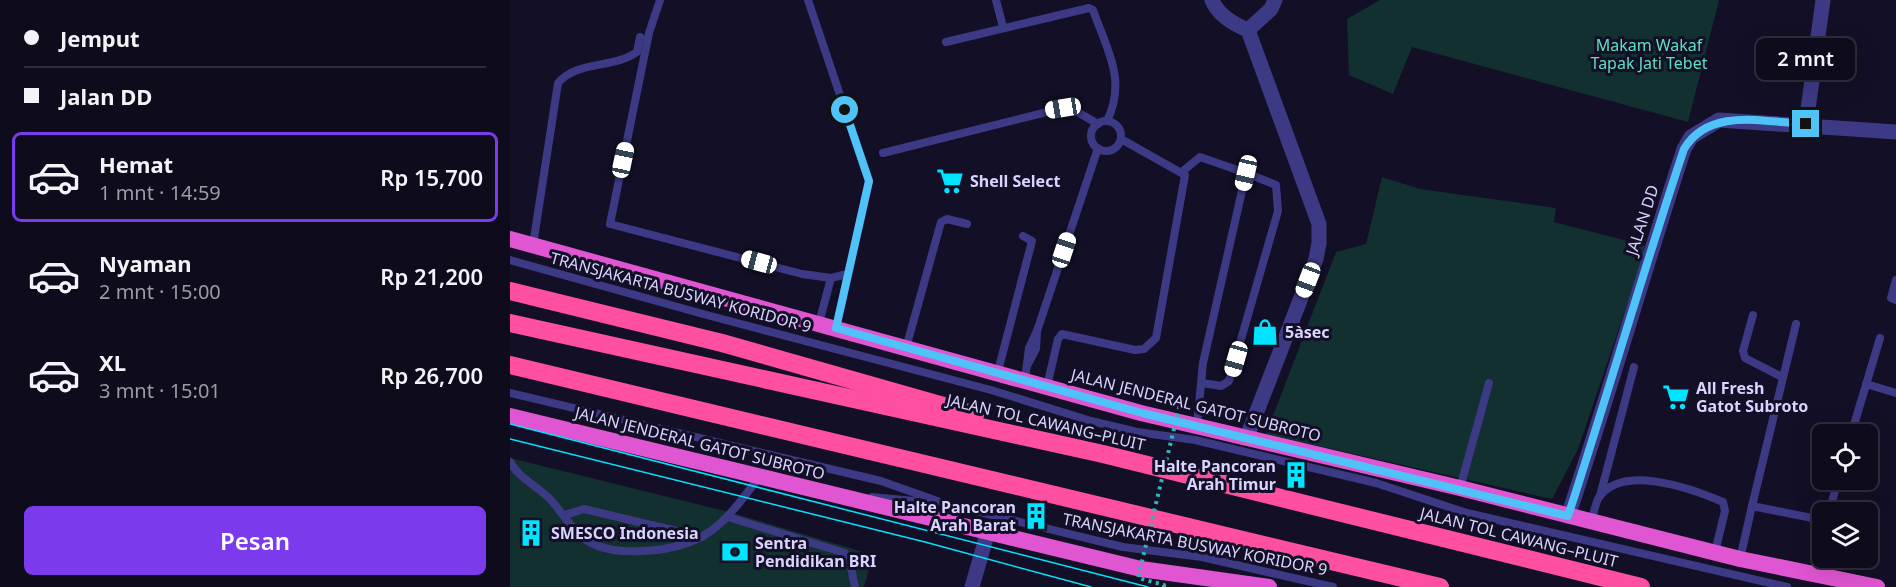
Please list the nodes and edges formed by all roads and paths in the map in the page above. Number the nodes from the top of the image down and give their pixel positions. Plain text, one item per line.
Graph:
1 (660, 0) edge
2 (808, 0) edge
3 (996, 0) edge
4 (1212, 0) edge
5 (1275, 0) edge
6 (1823, 0) edge
7 (1003, 27) junction
8 (1248, 30) junction
9 (640, 37) dead end
10 (946, 42) dead end
11 (1107, 121) junction
12 (1098, 124) junction
13 (1806, 124) junction
14 (1896, 132) edge
15 (1121, 140) junction
16 (1098, 148) junction
17 (883, 153) dead end
18 (1183, 171) junction
19 (1246, 173) junction
20 (967, 224) dead end
21 (1023, 236) dead end
22 (510, 239) edge
23 (533, 245) junction
24 (510, 260) edge
25 (847, 274) junction
26 (831, 278) junction
27 (1896, 280) edge
28 (510, 291) edge
29 (1896, 300) edge
30 (1753, 315) dead end
31 (510, 322) edge
32 (1796, 324) dead end
33 (828, 325) junction
34 (1880, 338) dead end
35 (906, 348) junction
36 (510, 365) edge
37 (1634, 367) dead end
38 (998, 371) junction
39 (1026, 372) junction
40 (1782, 378) junction
41 (1202, 383) junction
42 (1489, 383) dead end
43 (1866, 384) junction
44 (1047, 386) junction
45 (510, 393) edge
46 (1896, 393) edge
47 (1180, 404) dead end
48 (510, 416) edge
49 (1854, 424) edge
50 (1197, 425) junction
51 (1247, 437) junction
52 (1103, 454) junction
53 (510, 462) edge
54 (513, 470) edge
55 (759, 477) junction
56 (1460, 488) junction
57 (839, 496) junction
58 (1600, 496) junction
59 (946, 504) junction
60 (1752, 506) junction
61 (565, 515) junction
62 (1568, 516) junction
63 (728, 517) junction
64 (1812, 518) edge
65 (1591, 523) junction
66 (988, 531) junction
67 (702, 538) junction
68 (1715, 552) junction
69 (1740, 559) junction
70 (1816, 568) edge
71 (1814, 575) junction
72 (855, 587) edge
73 (972, 587) edge
74 (1164, 587) edge
75 (1269, 587) edge
76 (1333, 587) edge
77 (1440, 587) edge
78 (1641, 587) edge
79 (1787, 587) edge
80 (1877, 587) edge

1 - 26 lane
2 - 25 lane
3 - 7 lane
4 - 8 street
5 - 8 street
6 - 13 street
7 - 10 lane
7 - 11 lane
8 - 51 street
9 - 23 lane
11 - 12 lane
11 - 15 lane
12 - 16 lane
12 - 17 lane
13 - 14 street, JALAN DD
13 - 62 street, JALAN DD
15 - 16 lane
15 - 18 lane
16 - 39 lane
18 - 19 lane
18 - 44 lane
19 - 41 lane
19 - 41 lane
20 - 35 lane
21 - 38 lane
22 - 23 highway, JALAN JENDERAL GATOT SUBROTO
23 - 33 highway, JALAN JENDERAL GATOT SUBROTO
24 - 79 lane, TRANSJAKARTA BUSWAY KORIDOR 9
25 - 26 lane
25 - 33 lane
26 - 33 lane
27 - 29 lane
28 - 52 highway
30 - 40 lane
31 - 52 highway, JALAN TOL CAWANG–PLUIT
32 - 40 lane
33 - 35 highway, JALAN JENDERAL GATOT SUBROTO
34 - 43 lane
35 - 38 highway, JALAN JENDERAL GATOT SUBROTO
36 - 77 highway
37 - 58 lane
38 - 39 highway, JALAN JENDERAL GATOT SUBROTO
39 - 44 highway, JALAN JENDERAL GATOT SUBROTO
40 - 60 lane
41 - 50 lane
42 - 56 lane
43 - 46 lane
43 - 49 lane
44 - 50 highway, JALAN JENDERAL GATOT SUBROTO
45 - 59 lane, TRANSJAKARTA BUSWAY KORIDOR 9
47 - 74 path, bridge
48 - 55 highway, JALAN JENDERAL GATOT SUBROTO
50 - 51 highway, JALAN JENDERAL GATOT SUBROTO
51 - 56 highway, JALAN JENDERAL GATOT SUBROTO
52 - 78 highway, JALAN TOL CAWANG–PLUIT
53 - 54 lane
54 - 61 lane
55 - 57 highway, JALAN JENDERAL GATOT SUBROTO
55 - 63 lane
56 - 62 highway, JALAN JENDERAL GATOT SUBROTO
57 - 59 lane, TRANSJAKARTA BUSWAY KORIDOR 9
57 - 66 highway, JALAN JENDERAL GATOT SUBROTO
58 - 65 lane
58 - 68 lane
59 - 76 lane, TRANSJAKARTA BUSWAY KORIDOR 9
60 - 64 lane
60 - 69 lane
61 - 67 lane
61 - 67 lane
62 - 65 highway, JALAN JENDERAL GATOT SUBROTO
63 - 67 lane
63 - 72 lane
65 - 68 highway, JALAN JENDERAL GATOT SUBROTO
66 - 73 street
66 - 75 highway, JALAN JENDERAL GATOT SUBROTO
68 - 69 highway, JALAN JENDERAL GATOT SUBROTO
69 - 71 highway, JALAN JENDERAL GATOT SUBROTO
70 - 71 lane
71 - 80 highway, JALAN JENDERAL GATOT SUBROTO

